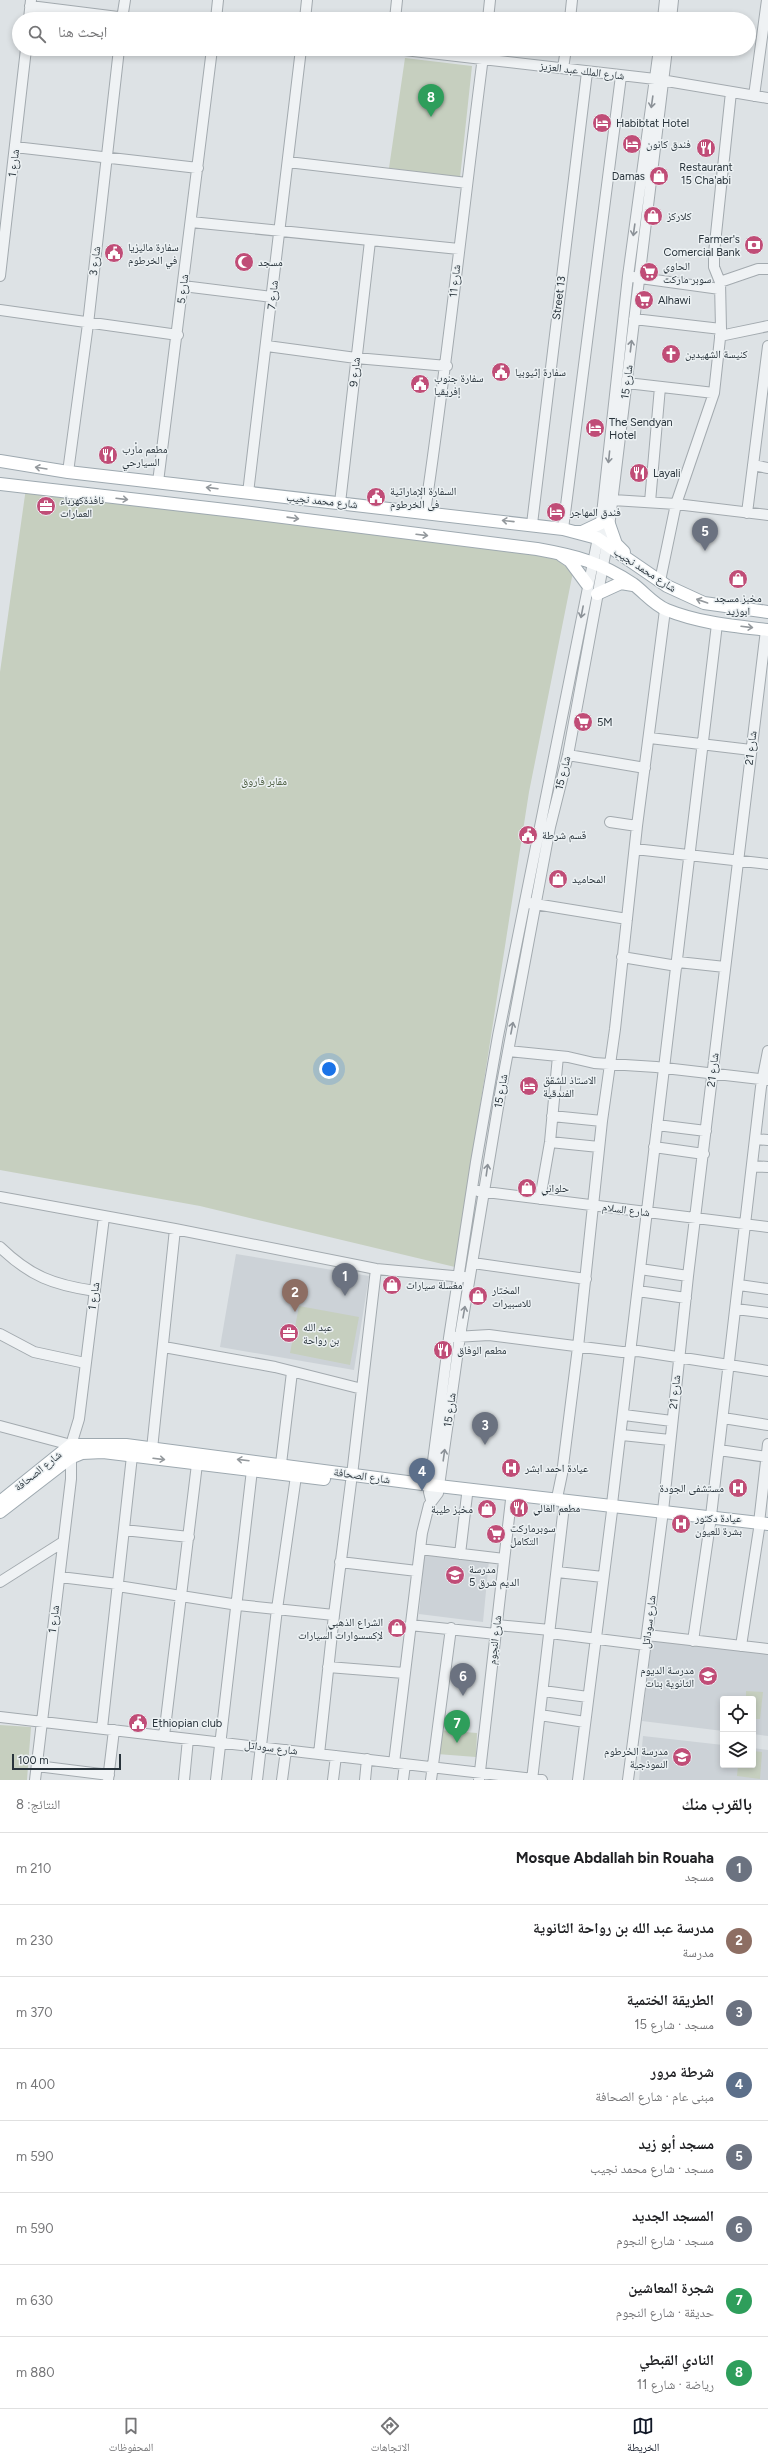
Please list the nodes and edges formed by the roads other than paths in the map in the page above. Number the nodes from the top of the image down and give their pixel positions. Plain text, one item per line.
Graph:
1 (125, 0) edge
2 (218, 0) edge
3 (308, 0) edge
4 (397, 0) edge
5 (490, 0) edge
6 (572, 0) edge
7 (666, 0) edge
8 (673, 0) edge
9 (766, 0) edge
10 (31, 3) edge
11 (86, 12) edge
12 (123, 12) edge
13 (217, 12) edge
14 (306, 12) edge
15 (396, 12) edge
16 (489, 12) edge
17 (571, 12) edge
18 (664, 12) edge
19 (672, 12) edge
20 (25, 56) edge
21 (118, 56) edge
22 (211, 56) edge
23 (300, 56) edge
24 (451, 56) edge
25 (483, 56) edge
26 (565, 56) edge
27 (659, 56) edge
28 (665, 56) edge
29 (482, 60) junction
30 (563, 68) junction
31 (587, 72) junction
32 (621, 76) junction
33 (659, 80) junction
34 (731, 92) junction
35 (754, 96) junction
36 (768, 98) edge
37 (16, 147) junction
38 (107, 159) junction
39 (288, 162) junction
40 (198, 168) junction
41 (467, 182) junction
42 (191, 222) junction
43 (280, 231) junction
44 (370, 240) junction
45 (459, 249) junction
46 (1, 262) edge
47 (768, 269) edge
48 (0, 276) edge
49 (628, 276) junction
50 (640, 278) junction
51 (720, 285) junction
52 (183, 286) junction
53 (272, 298) junction
54 (0, 310) edge
55 (634, 319) junction
56 (88, 324) junction
57 (768, 326) edge
58 (720, 333) junction
59 (178, 335) junction
60 (267, 346) junction
61 (768, 346) edge
62 (356, 358) junction
63 (447, 366) junction
64 (624, 378) junction
65 (660, 387) junction
66 (714, 393) junction
67 (0, 461) edge
68 (753, 465) junction
69 (768, 468) edge
70 (68, 472) junction
71 (158, 482) junction
72 (0, 484) edge
73 (229, 490) junction
74 (248, 493) junction
75 (270, 495) junction
76 (613, 500) junction
77 (650, 502) junction
78 (340, 503) junction
79 (676, 504) junction
80 (226, 510) junction
81 (425, 512) junction
82 (747, 513) junction
83 (270, 515) junction
84 (768, 516) edge
85 (605, 523) junction
86 (532, 524) junction
87 (567, 530) junction
88 (602, 541) junction
89 (558, 553) junction
90 (597, 563) junction
91 (634, 564) junction
92 (660, 581) junction
93 (587, 584) junction
94 (634, 585) junction
95 (597, 594) junction
96 (665, 610) junction
97 (768, 612) edge
98 (717, 624) junction
99 (767, 630) edge
100 (650, 738) junction
101 (702, 744) junction
102 (751, 750) junction
103 (568, 755) junction
104 (646, 768) junction
105 (610, 822) dead end
106 (637, 826) junction
107 (635, 849) junction
108 (690, 855) junction
109 (739, 860) junction
110 (768, 864) edge
111 (525, 902) junction
112 (535, 904) junction
113 (627, 919) junction
114 (622, 957) junction
115 (677, 964) junction
116 (725, 967) junction
117 (508, 1051) junction
118 (768, 1051) edge
119 (558, 1056) junction
120 (611, 1062) junction
121 (665, 1069) junction
122 (713, 1074) junction
123 (765, 1080) edge
124 (552, 1116) junction
125 (602, 1121) junction
126 (657, 1125) junction
127 (706, 1131) junction
128 (755, 1139) junction
129 (768, 1140) edge
130 (550, 1142) junction
131 (599, 1147) junction
132 (654, 1147) junction
133 (704, 1154) junction
134 (752, 1166) junction
135 (768, 1167) edge
136 (471, 1192) junction
137 (484, 1192) junction
138 (0, 1197) edge
139 (540, 1199) junction
140 (593, 1206) junction
141 (647, 1213) junction
142 (104, 1217) junction
143 (696, 1218) junction
144 (745, 1224) junction
145 (768, 1227) edge
146 (175, 1229) junction
147 (0, 1247) edge
148 (462, 1254) junction
149 (472, 1263) junction
150 (376, 1269) junction
151 (640, 1269) junction
152 (442, 1276) junction
153 (688, 1276) junction
154 (458, 1277) junction
155 (470, 1277) junction
156 (586, 1278) junction
157 (739, 1285) junction
158 (768, 1289) edge
159 (95, 1291) junction
160 (638, 1291) junction
161 (686, 1298) junction
162 (736, 1309) junction
163 (768, 1313) edge
164 (0, 1334) edge
165 (460, 1336) junction
166 (449, 1338) junction
167 (164, 1347) junction
168 (578, 1347) junction
169 (631, 1351) junction
170 (679, 1357) junction
171 (84, 1363) junction
172 (730, 1365) junction
173 (768, 1371) edge
174 (292, 1372) junction
175 (362, 1388) junction
176 (624, 1415) junction
177 (723, 1418) junction
178 (672, 1421) junction
179 (768, 1425) edge
180 (0, 1426) edge
181 (622, 1435) junction
182 (670, 1440) junction
183 (768, 1444) edge
184 (71, 1445) junction
185 (152, 1449) junction
186 (719, 1450) junction
187 (132, 1456) junction
188 (767, 1456) junction
189 (70, 1458) junction
190 (197, 1464) junction
191 (252, 1470) junction
192 (280, 1470) junction
193 (296, 1476) junction
194 (351, 1478) junction
195 (434, 1491) junction
196 (467, 1496) junction
197 (511, 1500) junction
198 (0, 1502) edge
199 (560, 1502) junction
200 (612, 1508) junction
201 (0, 1512) edge
202 (663, 1514) junction
203 (710, 1520) junction
204 (764, 1526) edge
205 (124, 1530) junction
206 (189, 1537) junction
207 (63, 1542) junction
208 (420, 1549) junction
209 (460, 1554) junction
210 (504, 1559) junction
211 (340, 1562) junction
212 (417, 1571) junction
213 (557, 1572) junction
214 (60, 1577) junction
215 (603, 1577) junction
216 (0, 1582) edge
217 (118, 1585) junction
218 (180, 1596) junction
219 (238, 1605) junction
220 (278, 1609) junction
221 (334, 1615) junction
222 (410, 1625) junction
223 (451, 1628) junction
224 (496, 1630) junction
225 (550, 1632) junction
226 (595, 1639) junction
227 (646, 1640) junction
228 (693, 1640) junction
229 (741, 1646) junction
230 (768, 1649) edge
231 (328, 1667) junction
232 (404, 1674) junction
233 (543, 1692) junction
234 (588, 1697) junction
235 (540, 1715) junction
236 (0, 1717) edge
237 (41, 1721) junction
238 (585, 1722) junction
239 (102, 1728) junction
240 (114, 1730) junction
241 (164, 1736) junction
242 (188, 1739) junction
243 (221, 1742) junction
244 (261, 1747) junction
245 (286, 1750) junction
246 (319, 1754) junction
247 (336, 1756) junction
248 (367, 1760) junction
249 (394, 1763) junction
250 (405, 1764) junction
251 (37, 1766) junction
252 (433, 1767) junction
253 (68, 1775) edge
254 (479, 1776) edge
255 (109, 1777) edge
256 (35, 1780) edge
257 (184, 1780) edge
258 (216, 1780) edge
259 (257, 1780) edge
260 (282, 1780) edge
261 (334, 1780) edge
262 (365, 1780) edge
263 (403, 1780) edge
264 (431, 1780) edge
265 (536, 1780) edge
266 (578, 1780) edge
267 (628, 1780) edge

1 - 12 street
2 - 13 street
3 - 14 street
4 - 15 street
5 - 16 street
6 - 17 street
7 - 18 street
8 - 19 street
9 - 35 street
10 - 11 street
20 - 37 street, شارع 1
21 - 38 street, شارع 3
22 - 40 street, شارع 5
23 - 39 street, شارع 7
24 - 29 street, شارع الملك عبد العزيز
25 - 29 street, شارع 11
26 - 30 street
27 - 33 street, شارع 15
28 - 33 street, شارع 15
29 - 30 street, شارع الملك عبد العزيز
29 - 41 street, شارع 11
30 - 31 street, شارع الملك عبد العزيز
31 - 32 street, شارع الملك عبد العزيز
31 - 86 street, Street 13
32 - 33 street, شارع الملك عبد العزيز
32 - 87 street
33 - 34 street, شارع الملك عبد العزيز
33 -> 49 street, شارع 15
33 - 50 street, شارع 15
34 - 35 street, شارع الملك عبد العزيز
34 - 51 street
35 - 36 street, شارع الملك عبد العزيز
37 - 38 street
37 - 46 street, شارع 1
38 - 40 street
38 - 56 street, شارع 3
39 - 41 street
39 - 43 street, شارع 7
40 - 42 street, شارع 5
41 - 45 street, شارع 11
42 - 43 street
42 - 52 street, شارع 5
43 - 44 street
43 - 53 street, شارع 7
44 - 45 street
44 - 62 street, شارع 9
45 - 63 street, شارع 11
46 - 48 street, شارع 1
47 - 51 street
49 - 50 street
49 - 64 street, شارع 15
50 - 51 street
50 - 55 street, شارع 15
51 - 58 street
52 - 53 street
52 - 59 street, شارع 5
53 - 60 street, شارع 7
54 - 56 street
55 - 58 street
64 -> 55 street, شارع 15
56 - 59 street
56 - 70 street, شارع 3
57 - 58 street
58 - 66 street
59 - 71 street, شارع 5
60 - 62 street
60 - 74 street, شارع 7
61 - 68 street
62 - 63 street
62 - 78 street, شارع 9
63 - 81 street, شارع 11
64 - 65 street
64 - 76 street, شارع 15
64 -> 85 street, شارع 15
65 - 66 street
65 - 77 street
66 - 79 street
70 -> 67 main road, شارع محمد نجيب
68 - 69 street
68 - 82 street
70 - 71 main road, شارع محمد نجيب
73 -> 71 main road, شارع محمد نجيب
72 -> 80 main road, شارع محمد نجيب
73 - 74 main road, شارع محمد نجيب
73 - 80 main road
74 - 75 main road, شارع محمد نجيب
75 - 78 main road, شارع محمد نجيب
75 - 83 main road
76 - 77 street
76 - 85 street, شارع 15
77 - 79 street
78 - 81 main road, شارع محمد نجيب
79 - 82 street
79 - 92 street
80 - 83 main road, شارع محمد نجيب
86 -> 81 main road, شارع محمد نجيب
82 - 84 street
83 -> 89 main road, شارع محمد نجيب
85 - 87 main road
85 - 88 street, شارع 15
85 - 91 main road
86 - 87 main road, شارع محمد نجيب
87 - 88 main road, شارع محمد نجيب
88 - 90 street, شارع 15
88 - 91 main road, شارع محمد نجيب
89 - 90 main road, شارع محمد نجيب
89 - 93 main road
90 - 93 street, شارع 15
90 - 94 main road, شارع محمد نجيب
90 - 95 street, شارع 15
91 - 92 main road, شارع محمد نجيب
97 -> 92 main road, شارع محمد نجيب
93 -> 111 street, شارع 15
94 - 95 main road
94 - 96 main road, شارع محمد نجيب
95 - 103 street, شارع 15
96 - 98 main road, شارع محمد نجيب
96 - 100 street
98 -> 99 main road, شارع محمد نجيب
98 - 101 street
99 - 102 street, شارع 21
100 - 101 street
100 - 104 street
101 - 102 street
101 - 108 street
102 - 109 street, شارع 21
103 - 104 street
103 - 112 street, شارع 15
104 - 106 street
105 - 106 street
106 - 107 street
107 - 108 street
107 - 113 street
108 - 109 street
108 - 115 street
109 - 110 street
109 - 116 street, شارع 21
111 - 112 street
111 - 136 street, شارع 15
112 - 113 street
117 -> 112 street, شارع 15
113 - 114 street
114 - 115 street
114 - 120 street
115 - 116 street
115 - 121 street
116 - 122 street, شارع 21
117 - 119 street
137 -> 117 street, شارع 15
118 - 123 street
119 - 120 street
119 - 124 street
120 - 121 street
120 - 125 street
121 - 122 street
121 - 126 street
122 - 123 street
122 - 127 street, شارع 21
123 - 128 street
124 - 125 street
124 - 130 street
125 - 131 street
126 - 127 street
126 - 132 street
127 - 133 street, شارع 21
128 - 129 street
128 - 134 street
130 - 131 street
130 - 139 street
131 - 140 street
132 - 133 street
132 - 141 street
133 - 143 street, شارع 21
134 - 135 street
134 - 144 street
136 - 137 street, شارع السلام
136 - 148 street, شارع 15
137 - 139 street, شارع السلام
137 - 149 street, شارع 15
138 - 142 street
139 - 140 street, شارع السلام
140 - 141 street, شارع السلام
140 - 156 street
141 - 143 street, شارع السلام
141 - 151 street
142 - 146 street
142 - 159 street, شارع 1
143 - 144 street, شارع السلام
143 - 153 street, شارع 21
144 - 145 street, شارع السلام
144 - 157 street
146 - 150 street
146 - 167 street
147 - 159 street
148 - 152 street
148 - 154 street, شارع 15
149 - 155 street, شارع 15
149 - 156 street
150 - 152 street
150 - 175 street
151 - 153 street
151 - 160 street
152 - 154 street
153 - 161 street, شارع 21
154 - 155 street
154 - 166 street, شارع 15
165 -> 155 street, شارع 15
156 - 168 street
157 - 158 street
157 - 162 street
159 - 171 street, شارع 1
160 - 161 street
160 - 169 street
161 - 170 street, شارع 21
162 - 163 street
162 - 172 street
164 - 171 street
165 - 166 street
165 - 168 street
195 -> 165 street, شارع 15
166 - 195 street, شارع 15
167 - 174 street
167 - 185 street
168 - 169 street
168 - 199 street
169 - 170 street
169 - 176 street
170 - 172 street
170 - 178 street, شارع 21
171 - 184 street, شارع 1
172 - 173 street
172 - 177 street
174 - 175 street
174 - 192 street
175 - 194 street
176 - 178 street
176 - 181 street
177 - 179 street
177 - 186 street
178 - 182 street, شارع 21
180 - 184 street
181 - 182 street
181 - 200 street
182 - 202 street, شارع 21
183 - 188 street
184 - 185 main road, شارع الصحافة
184 - 189 street, شارع 1
184 - 198 main road, شارع الصحافة
192 -> 185 main road, شارع الصحافة
186 - 188 street
186 - 203 street
187 - 189 main road, شارع الصحافة
187 -> 190 main road, شارع الصحافة
187 - 205 street
188 - 204 street
189 - 201 main road, شارع الصحافة
189 - 207 street, شارع 1
190 - 191 main road, شارع الصحافة
190 - 206 street
191 - 192 main road, شارع الصحافة
191 - 219 street
192 - 193 main road, شارع الصحافة
192 - 194 main road, شارع الصحافة
193 - 194 main road, شارع الصحافة
193 - 220 street
194 - 195 main road, شارع الصحافة
194 - 211 street
195 - 196 main road, شارع الصحافة
195 - 199 main road, شارع الصحافة
195 - 208 street
196 - 197 main road, شارع الصحافة
196 - 209 street
197 - 199 main road, شارع الصحافة
197 - 210 street, شارع النجوم
199 - 200 main road, شارع الصحافة
199 - 213 street
200 - 202 main road, شارع الصحافة
200 - 215 street
202 - 203 main road, شارع الصحافة
202 - 227 street, شارع سوداتل
203 - 204 main road, شارع الصحافة
203 - 228 street
204 - 229 street
205 - 206 street
205 - 217 street
206 - 218 street
207 - 214 street, شارع 1
207 - 216 street
208 - 209 street
208 - 212 street
209 - 210 street
210 - 224 street, شارع النجوم
211 - 212 street
211 - 221 street
212 - 222 street
213 - 215 street
213 - 225 street
214 - 217 street
214 - 237 street, شارع 1
215 - 226 street
217 - 218 street
217 - 239 street
218 - 219 street
218 - 241 street
219 - 220 street
219 - 243 street
220 - 221 street
220 - 244 street
221 - 231 street
222 - 223 street
222 - 232 street
223 - 224 street
223 - 252 street
224 - 225 street
224 - 254 street, شارع النجوم
225 - 226 street
225 - 233 street
226 - 227 street
226 - 234 street
227 - 228 street
227 - 267 street, شارع سوداتل
228 - 229 street
229 - 230 street
231 - 232 street
231 - 246 street
232 - 249 street
233 - 234 street
233 - 235 street
234 - 238 street
235 - 238 street
235 - 265 street
236 - 237 street, شارع سوداتل
237 - 239 street, شارع سوداتل
237 - 251 street, شارع 1
238 - 266 street
239 - 240 street, شارع سوداتل
240 - 241 street, شارع سوداتل
240 - 255 street
241 - 242 street, شارع سوداتل
242 - 243 street, شارع سوداتل
242 - 257 street
243 - 244 street, شارع سوداتل
243 - 258 street
244 - 245 street, شارع سوداتل
244 - 259 street
245 - 246 street, شارع سوداتل
245 - 260 street
246 - 247 street, شارع سوداتل
247 - 248 street, شارع سوداتل
247 - 261 street
248 - 249 street, شارع سوداتل
248 - 262 street
249 - 250 street, شارع سوداتل
250 - 252 street, شارع سوداتل
250 - 263 street
251 - 253 street
251 - 256 street, شارع 1
252 - 254 street, شارع سوداتل
252 - 264 street
253 - 255 street
254 - 265 street, شارع سوداتل

